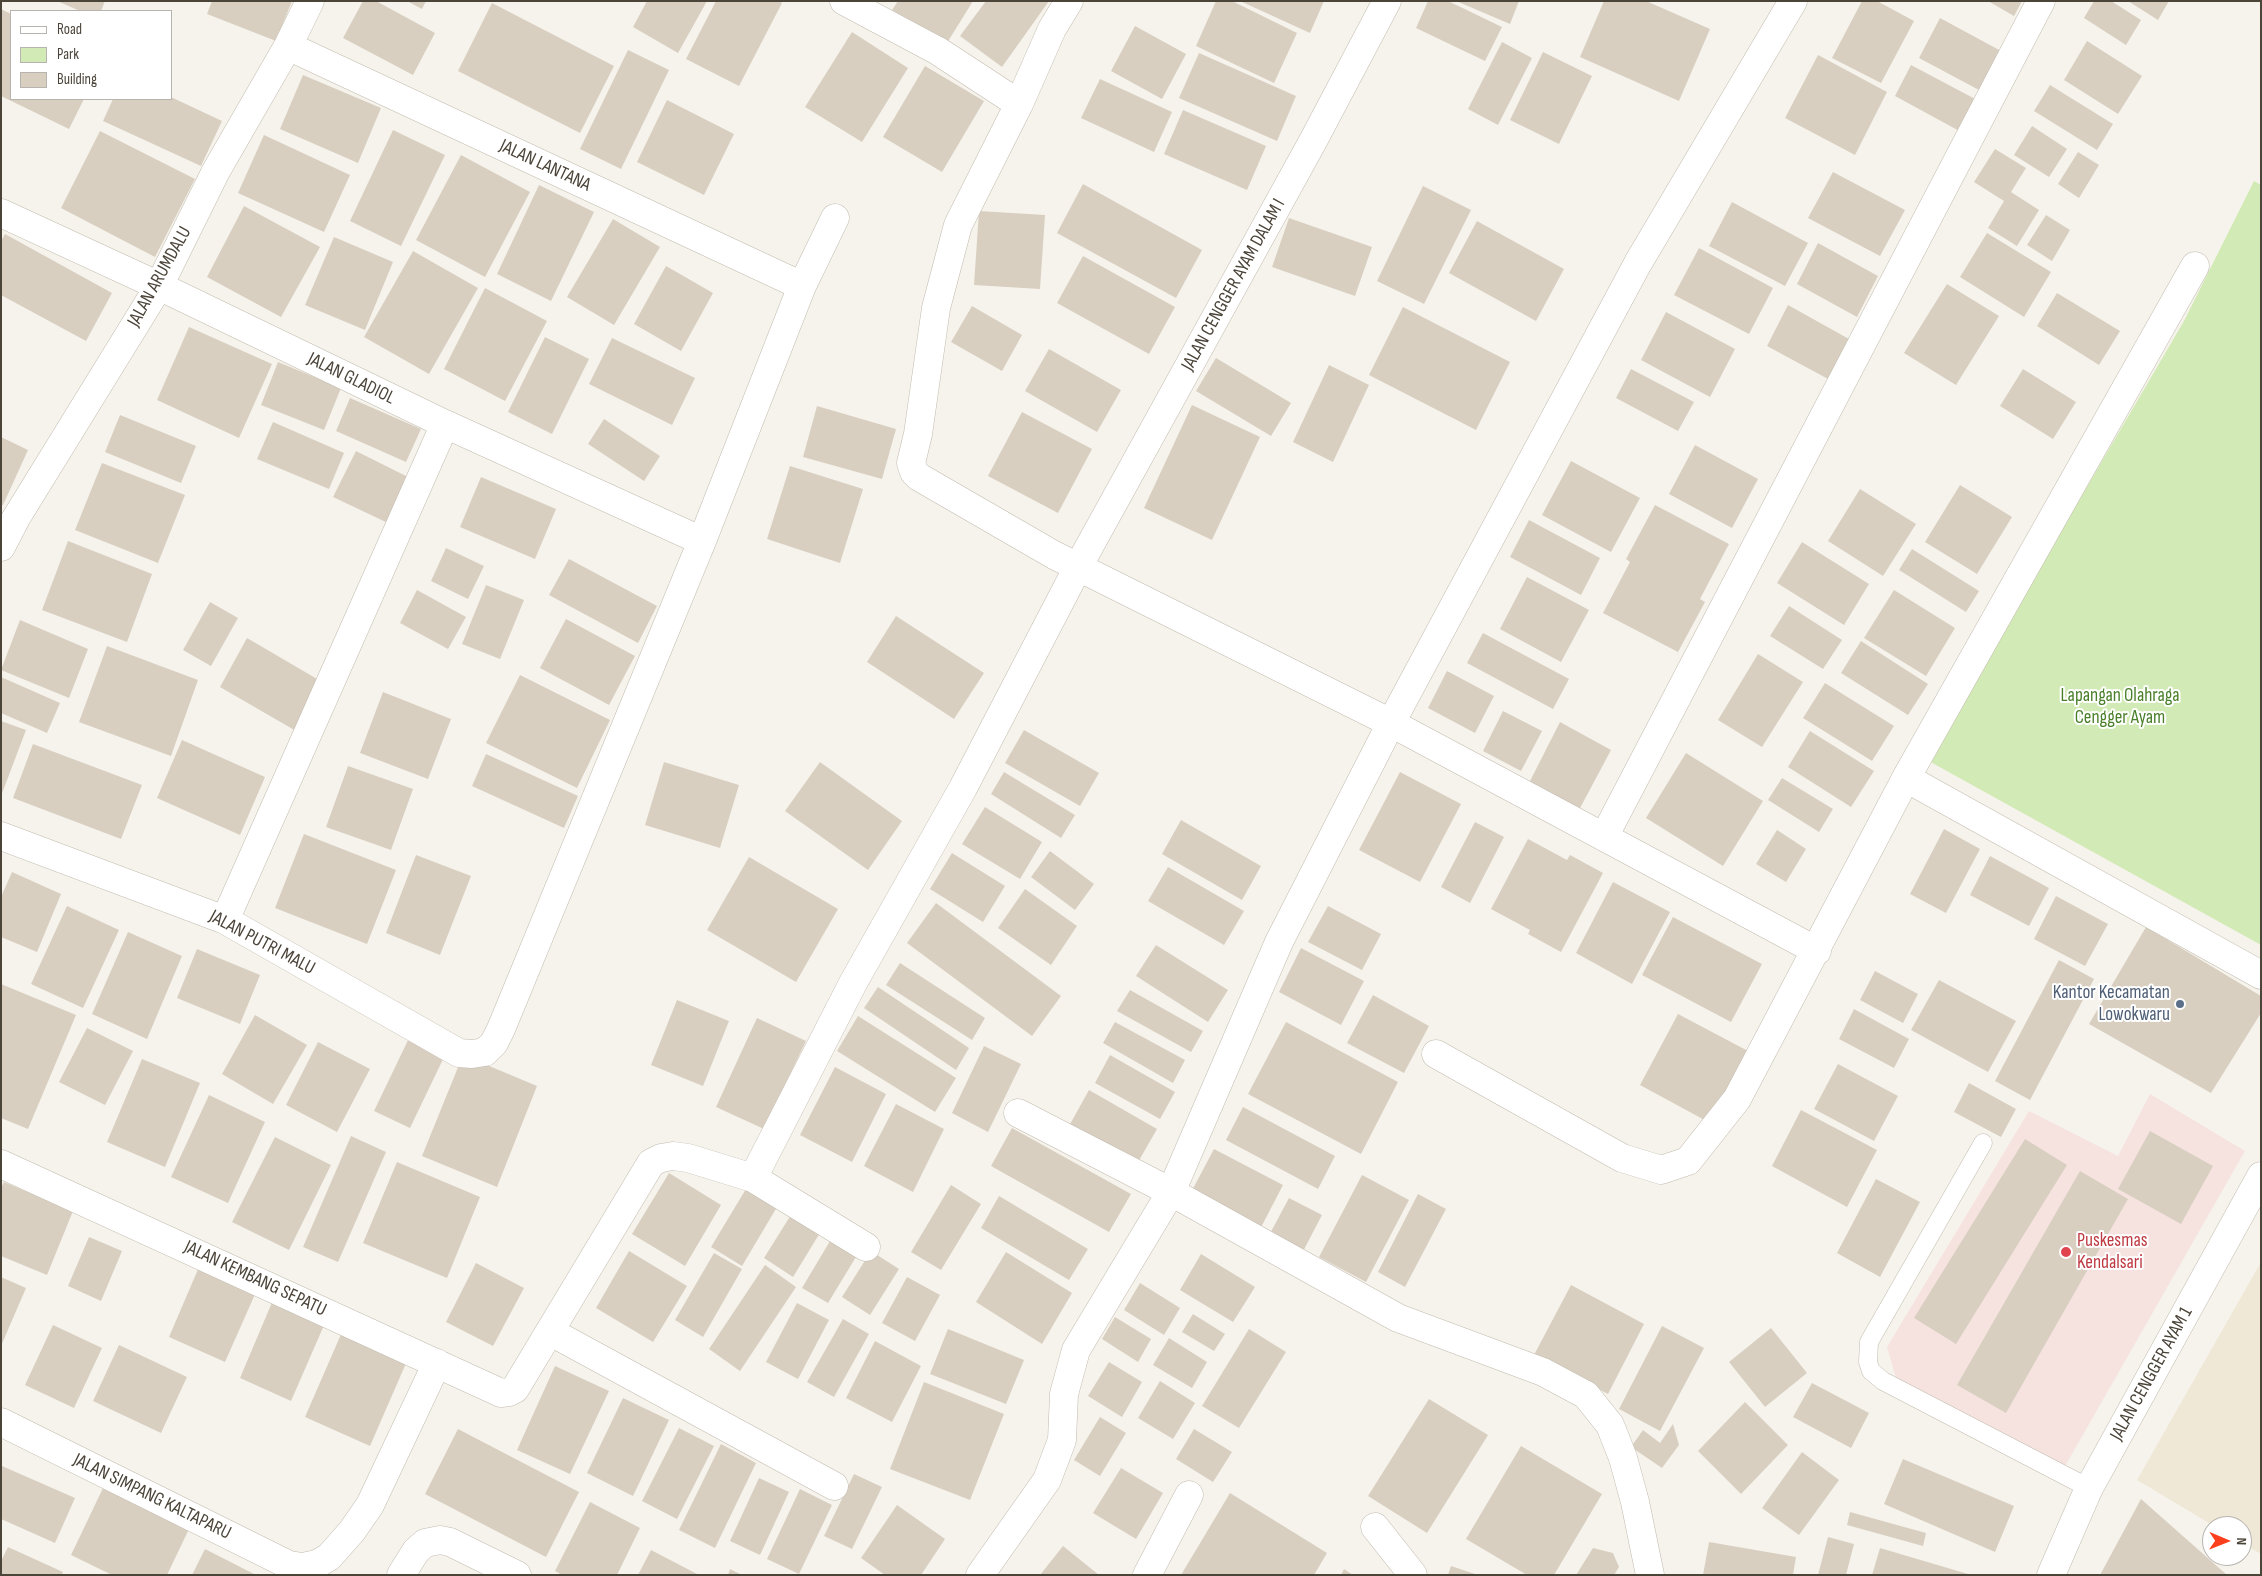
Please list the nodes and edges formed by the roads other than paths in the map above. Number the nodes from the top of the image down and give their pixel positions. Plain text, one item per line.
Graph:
1 (310, 1) edge
2 (844, 1) edge
3 (1069, 1) edge
4 (1387, 1) edge
5 (1793, 1) edge
6 (2041, 1) edge
7 (288, 46) junction
8 (1019, 104) junction
9 (1, 213) edge
10 (835, 218) dead end
11 (2195, 266) dead end
12 (159, 286) junction
13 (802, 286) junction
14 (445, 424) junction
15 (702, 542) junction
16 (1, 547) edge
17 (1078, 567) junction
18 (1391, 723) junction
19 (1906, 778) junction
20 (1, 836) edge
21 (1604, 837) junction
22 (225, 920) junction
23 (1816, 951) junction
24 (2261, 975) edge
25 (1436, 1054) dead end
26 (1018, 1113) dead end
27 (1984, 1143) dead end
28 (1, 1164) edge
29 (2261, 1176) edge
30 (753, 1178) junction
31 (1172, 1192) junction
32 (866, 1247) dead end
33 (551, 1332) junction
34 (443, 1365) junction
35 (1, 1422) edge
36 (834, 1486) dead end
37 (2089, 1488) junction
38 (1189, 1495) dead end
39 (1376, 1527) dead end
40 (401, 1575) edge
41 (517, 1575) edge
42 (980, 1575) edge
43 (1148, 1575) edge
44 (1413, 1575) edge
45 (1650, 1575) edge
46 (2051, 1575) edge

1 - 7 street, JALAN ARUMDALU
2 - 8 street
3 - 8 street
4 - 17 street, JALAN CENGGER AYAM DALAM I
5 - 18 street
6 - 21 street
7 - 12 street, JALAN ARUMDALU
7 - 13 street, JALAN LANTANA
8 - 17 street
9 - 12 street, JALAN GLADIOL
10 - 13 street
11 - 19 street
12 - 14 street, JALAN GLADIOL
12 - 16 street, JALAN ARUMDALU
13 - 15 street
14 - 15 street, JALAN GLADIOL
14 - 22 street
15 - 22 street, JALAN PUTRI MALU
17 - 18 street
17 - 30 street, JALAN CENGGER AYAM DALAM I
18 - 21 street
18 - 31 street
19 - 23 street
19 - 24 street
20 - 22 street, JALAN PUTRI MALU
21 - 23 street
23 - 25 street
26 - 31 street
27 - 37 lane
28 - 34 street, JALAN KEMBANG SEPATU
29 - 37 street, JALAN CENGGER AYAM 1
30 - 32 street
30 - 33 street
31 - 42 street
31 - 45 street
33 - 34 street, JALAN KEMBANG SEPATU
33 - 36 street
34 - 35 street, JALAN SIMPANG KALTAPARU
37 - 46 street, JALAN CENGGER AYAM 1
38 - 43 street
39 - 44 street
40 - 41 street

